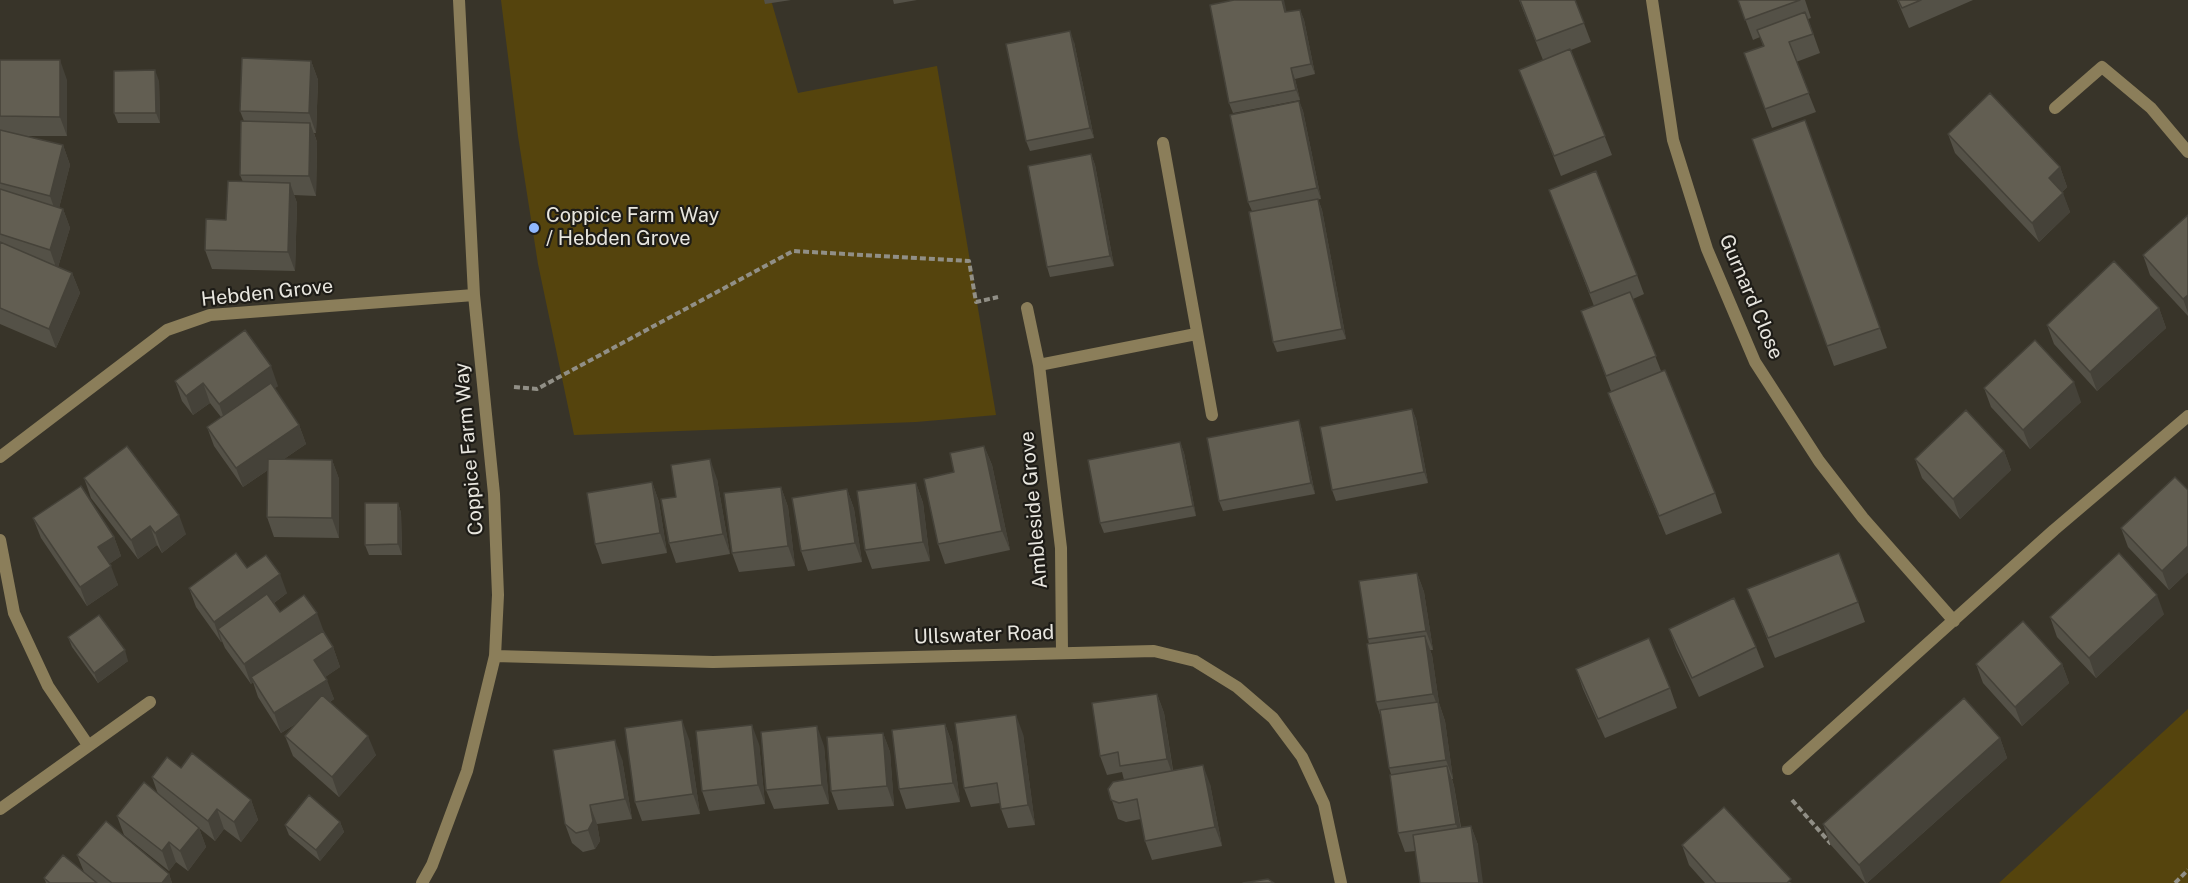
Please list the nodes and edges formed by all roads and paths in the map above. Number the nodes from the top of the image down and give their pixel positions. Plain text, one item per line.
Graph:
1 (459, 0) edge
2 (1653, 0) edge
3 (2055, 108) dead end
4 (1163, 143) dead end
5 (2188, 152) edge
6 (474, 295) junction
7 (1027, 308) joint
8 (1196, 334) junction
9 (1039, 365) junction
10 (484, 386) junction
11 (1212, 415) dead end
12 (2188, 416) edge
13 (0, 457) edge
14 (0, 540) edge
15 (1954, 621) junction
16 (1062, 653) junction
17 (495, 656) junction
18 (150, 702) dead end
19 (88, 745) junction
20 (1788, 769) joint
21 (0, 809) edge
22 (1836, 849) edge
23 (2188, 870) edge
24 (422, 883) edge
25 (1341, 883) edge
26 (2175, 883) edge

1 - 6 street, Coppice Farm Way
2 - 15 street, Gurnard Close
3 - 5 street
4 - 8 street
6 - 10 street, Coppice Farm Way
6 - 13 street, Hebden Grove
7 - 9 street, Ambleside Grove
7 - 10 path
8 - 9 street
8 - 11 street
9 - 16 street, Ambleside Grove
10 - 17 street, Coppice Farm Way
12 - 15 street
14 - 19 street
15 - 20 street
16 - 17 street, Ullswater Road
16 - 25 street, Ullswater Road
17 - 24 street, Coppice Farm Way
18 - 19 street
19 - 21 street
20 - 22 path
23 - 26 path

